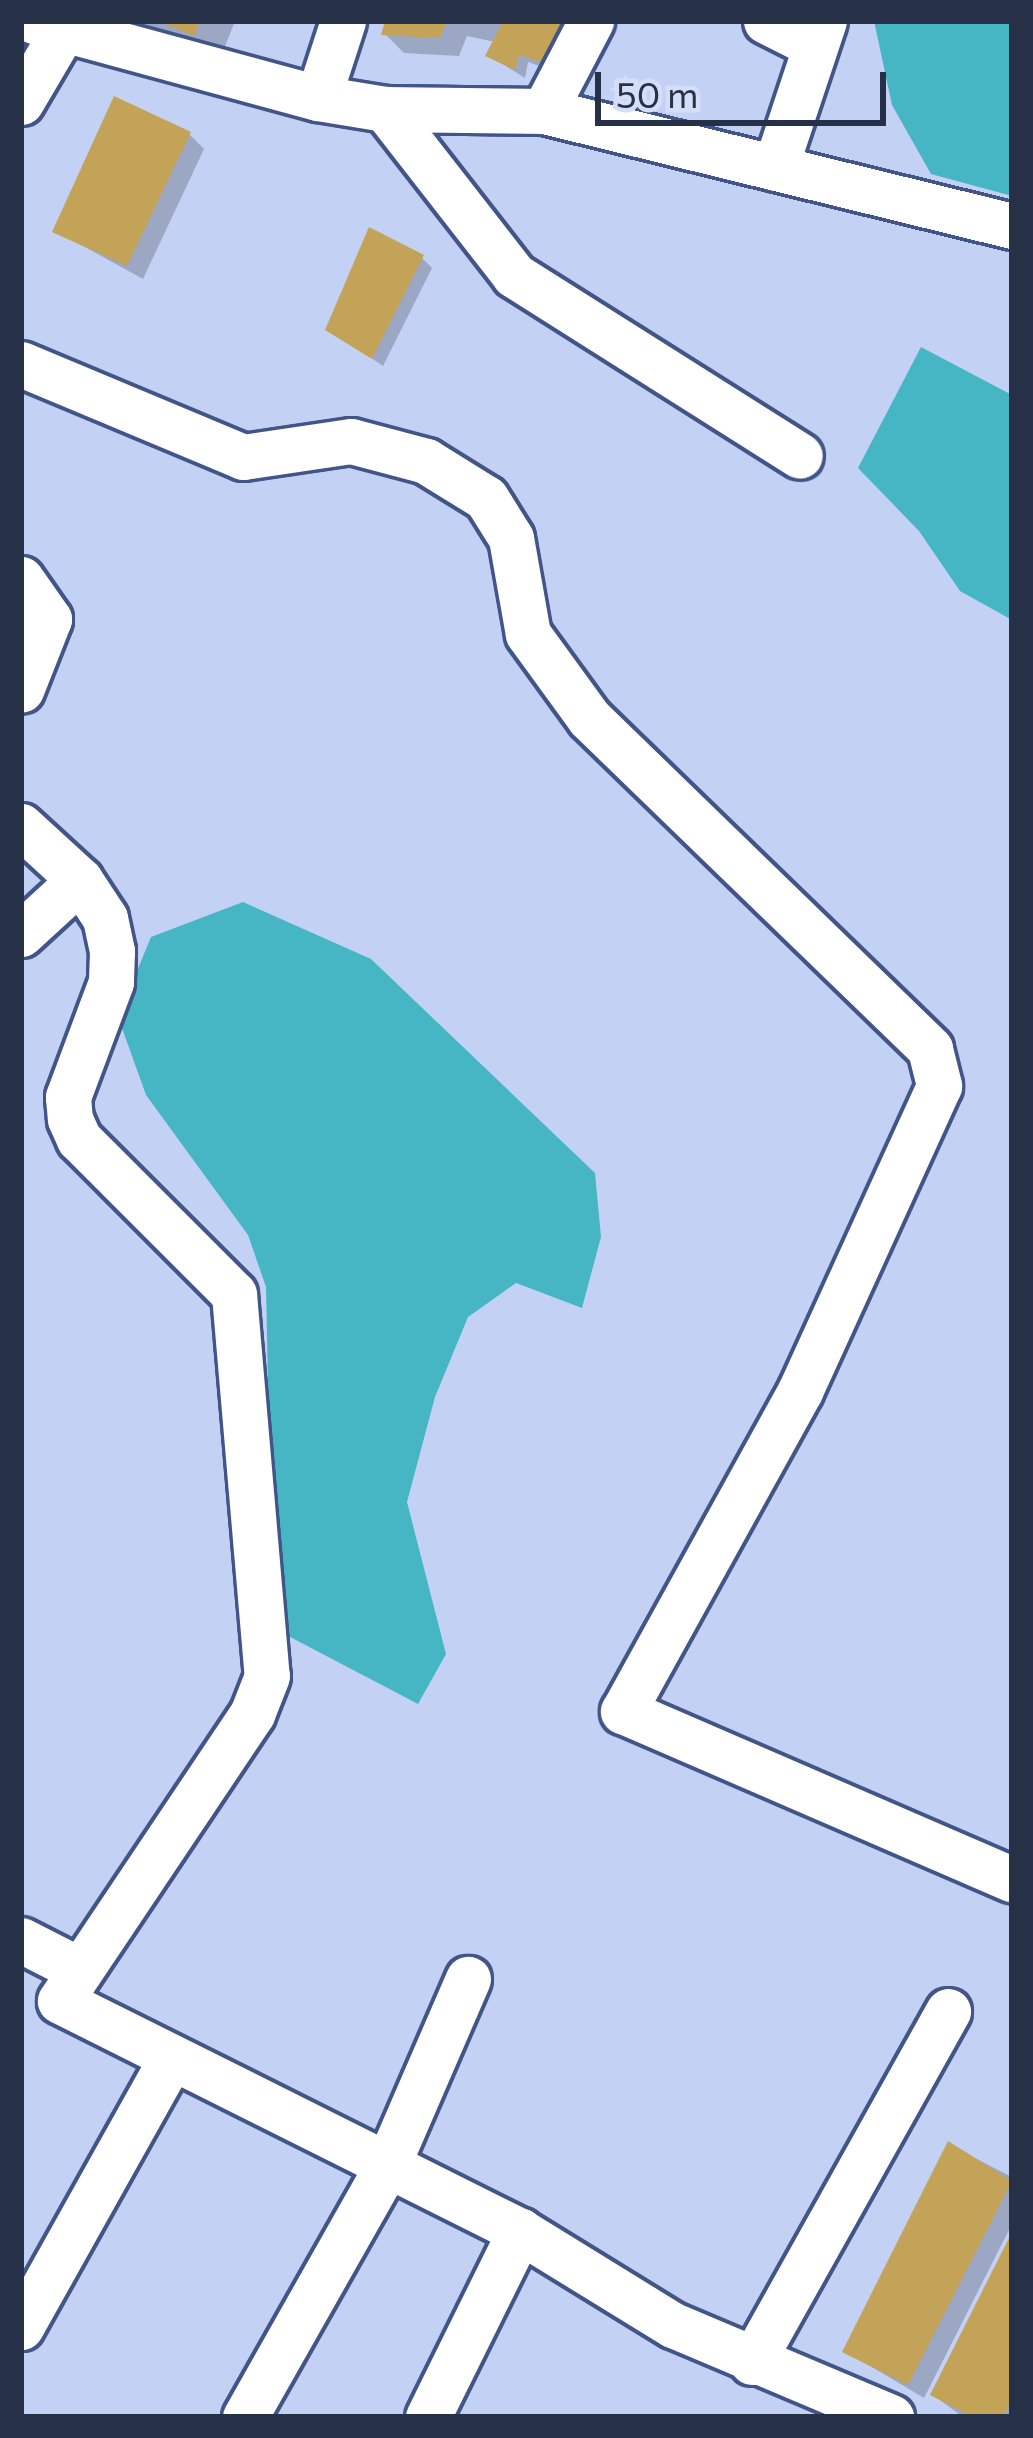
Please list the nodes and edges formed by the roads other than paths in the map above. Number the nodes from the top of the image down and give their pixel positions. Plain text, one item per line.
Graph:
1 (343, 21) edge
2 (591, 21) edge
3 (766, 21) edge
4 (48, 27) edge
5 (818, 33) edge
6 (318, 98) junction
7 (21, 101) edge
8 (385, 109) junction
9 (544, 111) junction
10 (775, 168) junction
11 (1012, 226) edge
12 (21, 364) edge
13 (800, 456) dead end
14 (21, 579) edge
15 (21, 690) edge
16 (21, 826) edge
17 (80, 880) junction
18 (21, 934) edge
19 (1012, 1880) edge
20 (21, 1940) edge
21 (80, 1970) junction
22 (468, 1979) dead end
23 (948, 2011) dead end
24 (172, 2057) junction
25 (387, 2166) junction
26 (520, 2231) junction
27 (21, 2327) edge
28 (752, 2362) junction
29 (794, 2400) edge
30 (245, 2417) edge
31 (428, 2417) edge
32 (891, 2417) edge

1 - 6 street
2 - 9 street
3 - 5 street
4 - 6 street
4 - 7 street
5 - 10 street
6 - 8 street
8 - 9 street
8 - 13 street
9 - 10 street
10 - 11 street
12 - 19 street
14 - 15 street
16 - 17 street
17 - 18 street
17 - 21 street
20 - 21 street
21 - 24 street
22 - 25 street
23 - 28 street
24 - 25 street
24 - 27 street
25 - 26 street
25 - 30 street
26 - 28 street
26 - 31 street
28 - 29 street
29 - 32 street

